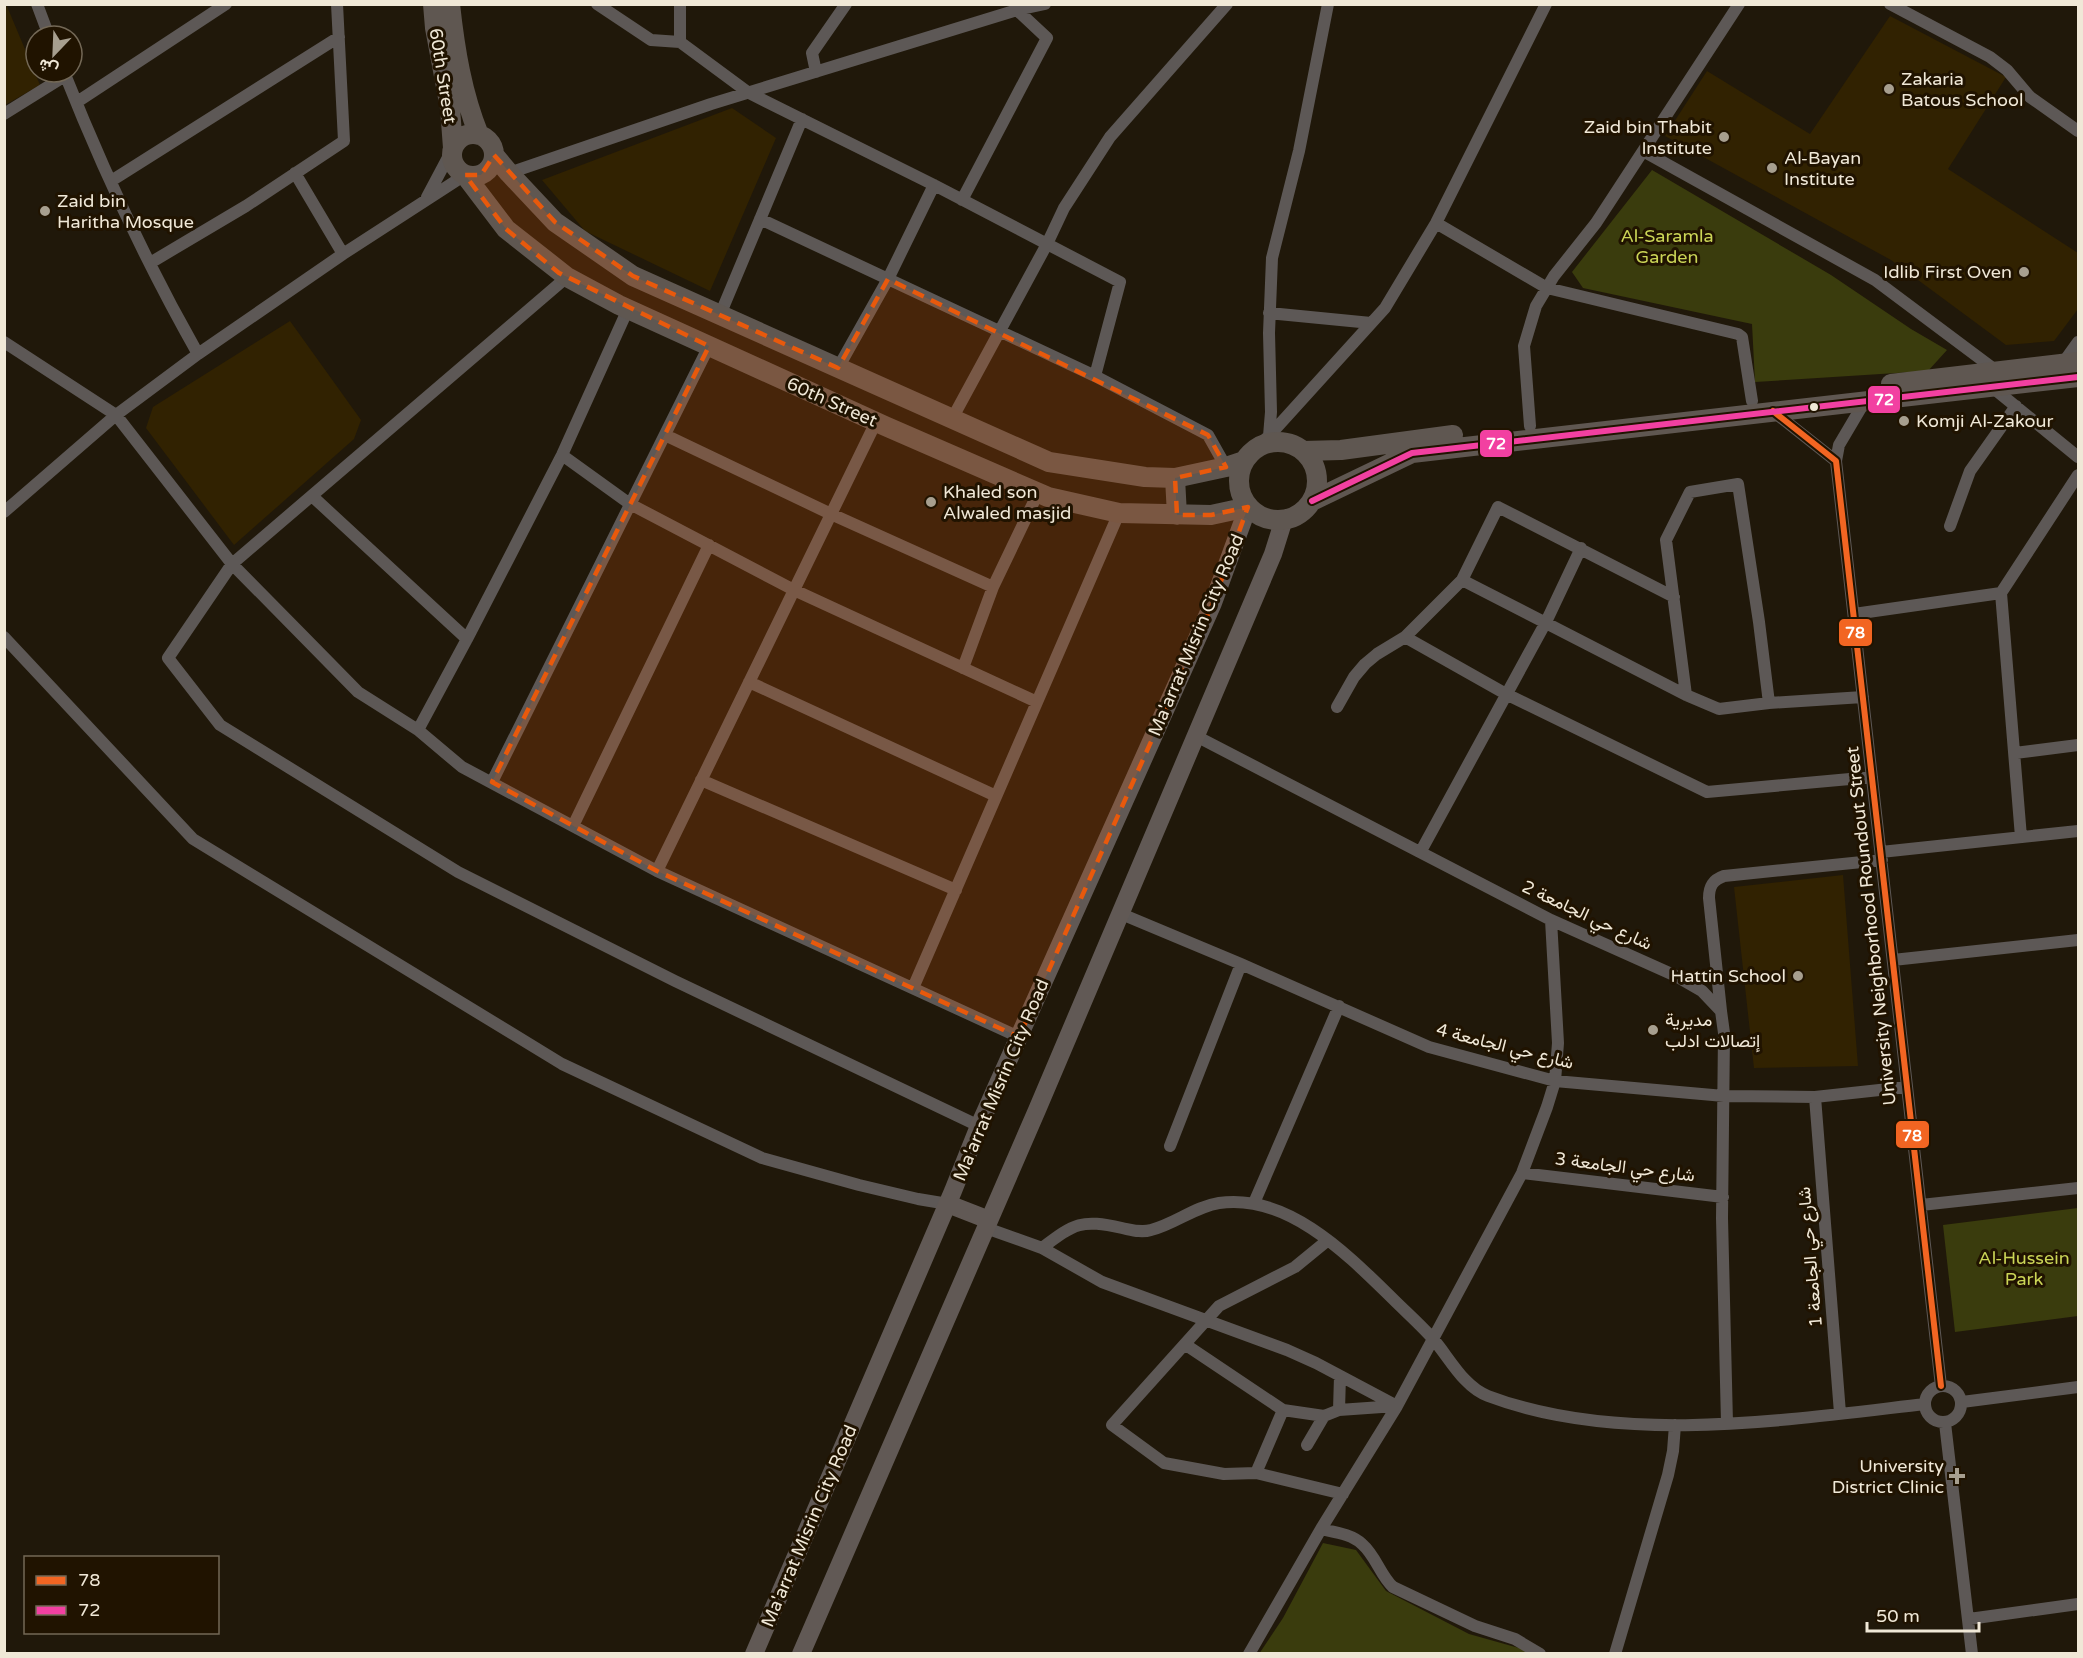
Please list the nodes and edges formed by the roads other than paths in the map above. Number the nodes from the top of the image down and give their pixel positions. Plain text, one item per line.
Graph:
1 (37, 4) edge
2 (226, 4) edge
3 (337, 4) edge
4 (433, 4) edge
5 (450, 4) edge
6 (597, 4) edge
7 (680, 4) edge
8 (846, 4) edge
9 (1045, 4) edge
10 (1227, 4) edge
11 (1328, 4) edge
12 (1546, 4) edge
13 (1739, 4) edge
14 (1890, 4) edge
15 (1017, 9) junction
16 (44, 24) edge
17 (339, 38) junction
18 (680, 42) junction
19 (816, 72) junction
20 (50, 84) edge
21 (69, 84) edge
22 (748, 93) junction
23 (76, 102) junction
24 (4, 114) edge
25 (801, 119) junction
26 (2079, 131) edge
27 (479, 135) junction
28 (453, 148) junction
29 (1643, 151) junction
30 (494, 154) junction
31 (296, 173) junction
32 (509, 173) junction
33 (465, 175) junction
34 (111, 181) junction
35 (934, 185) junction
36 (426, 198) junction
37 (962, 200) junction
38 (760, 219) junction
39 (1436, 222) junction
40 (1047, 244) junction
41 (343, 254) junction
42 (150, 263) junction
43 (567, 277) junction
44 (888, 279) junction
45 (1547, 288) junction
46 (627, 309) junction
47 (1269, 313) junction
48 (720, 315) junction
49 (1371, 323) junction
50 (999, 331) junction
51 (4, 342) edge
52 (2079, 342) edge
53 (709, 346) junction
54 (198, 354) junction
55 (2071, 363) edge
56 (838, 368) junction
57 (1095, 376) junction
58 (2079, 377) edge
59 (1995, 379) junction
60 (1752, 401) junction
61 (1865, 401) junction
62 (2016, 406) junction
63 (1773, 411) junction
64 (116, 415) junction
65 (952, 419) junction
66 (876, 422) junction
67 (1530, 426) junction
68 (665, 435) junction
69 (1269, 436) junction
70 (1303, 451) junction
71 (561, 455) junction
72 (2079, 457) edge
73 (1241, 460) junction
74 (1836, 461) junction
75 (2079, 475) edge
76 (1175, 478) junction
77 (1038, 493) junction
78 (312, 496) junction
79 (1312, 501) junction
80 (630, 504) junction
81 (1248, 507) junction
82 (4, 512) edge
83 (1119, 513) junction
84 (831, 514) junction
85 (1177, 515) junction
86 (1284, 519) junction
87 (1950, 526) dead end
88 (709, 545) junction
89 (1581, 548) junction
90 (232, 564) junction
91 (1462, 580) junction
92 (993, 587) junction
93 (794, 590) junction
94 (2001, 593) junction
95 (1674, 597) junction
96 (1854, 615) junction
97 (1546, 622) junction
98 (4, 637) edge
99 (1405, 637) junction
100 (467, 639) junction
101 (963, 668) junction
102 (749, 682) junction
103 (1506, 694) junction
104 (1686, 695) junction
105 (1863, 697) junction
106 (1037, 702) junction
107 (1769, 703) junction
108 (1337, 707) dead end
109 (418, 730) junction
110 (1194, 735) junction
111 (2079, 745) edge
112 (2015, 753) junction
113 (1872, 777) junction
114 (701, 780) junction
115 (492, 782) junction
116 (996, 796) junction
117 (573, 826) junction
118 (2079, 831) edge
119 (2021, 837) junction
120 (1421, 852) junction
121 (1881, 856) junction
122 (657, 871) junction
123 (956, 890) junction
124 (1119, 913) junction
125 (1551, 920) junction
126 (2079, 939) edge
127 (1893, 960) junction
128 (1241, 964) junction
129 (913, 987) junction
130 (1339, 1006) junction
131 (1721, 1011) junction
132 (1019, 1037) junction
133 (1555, 1081) junction
134 (1907, 1087) junction
135 (1724, 1096) junction
136 (1815, 1097) junction
137 (979, 1126) junction
138 (1170, 1146) dead end
139 (1522, 1173) junction
140 (2079, 1188) edge
141 (1723, 1197) junction
142 (1254, 1203) junction
143 (948, 1204) junction
144 (1921, 1205) junction
145 (988, 1224) junction
146 (1328, 1240) junction
147 (1042, 1248) junction
148 (1208, 1320) junction
149 (1433, 1339) junction
150 (1186, 1345) junction
151 (1340, 1376) junction
152 (1941, 1386) junction
153 (2079, 1387) edge
154 (1962, 1402) junction
155 (1925, 1404) junction
156 (1397, 1406) junction
157 (1283, 1410) junction
158 (1339, 1410) junction
159 (1840, 1413) junction
160 (1324, 1416) junction
161 (1727, 1423) junction
162 (1945, 1423) junction
163 (1676, 1425) junction
164 (1307, 1445) dead end
165 (1256, 1473) junction
166 (1343, 1494) junction
167 (1321, 1529) junction
168 (2079, 1604) edge
169 (1969, 1618) junction
170 (754, 1653) edge
171 (801, 1653) edge
172 (1249, 1653) edge
173 (1540, 1653) edge
174 (1615, 1653) edge
175 (1972, 1653) edge

1 - 16 street
2 - 23 street
3 - 17 street
4 - 28 main road, 60th Street
5 - 27 main road, 60th Street
6 - 18 street
7 - 18 street
8 - 19 street
9 - 15 street
10 - 40 street
11 - 47 street
12 - 39 street
13 - 29 street
14 - 26 street
15 - 19 street
15 - 37 street
17 - 31 street
17 - 34 street
18 - 22 street
19 - 22 street
20 - 24 street
21 - 23 street
22 - 25 street
22 - 32 street
23 - 34 street
25 - 35 street
25 - 38 street
27 - 28 main road
27 - 30 main road
28 - 33 main road
28 - 36 street
29 - 45 street
29 - 59 street
30 - 32 main road, 60th Street
30 - 33 main road
31 - 41 street
31 - 42 street
32 - 48 main road, 60th Street
33 - 36 street
33 - 43 main road, 60th Street
34 - 42 street
35 - 37 street
35 - 44 street
36 - 41 street
37 - 40 street
38 - 44 street
38 - 48 street
39 - 45 street
39 - 49 street
40 - 50 street
40 - 57 street
41 - 54 street
42 - 54 street
43 - 46 main road, 60th Street
43 - 78 street
44 - 50 street
44 - 56 street
45 - 60 street
45 - 67 street
46 - 53 main road, 60th Street
46 - 71 street
47 - 49 street
47 - 69 street
48 - 56 main road, 60th Street
49 - 69 street
50 - 57 street
50 - 65 street
51 - 64 street
52 - 55 street
53 - 66 main road, 60th Street
53 - 68 street
54 - 64 street
55 - 59 main road
56 - 65 main road, 60th Street
57 - 73 street
58 - 59 main road
59 - 60 main road
59 - 61 main road
59 - 62 street
60 - 67 main road
61 - 63 main road
61 - 74 street, University Neighborhood Roundout Street
62 - 72 street
62 - 87 street
63 - 74 street
63 - 79 main road
64 - 82 street
64 - 90 street
65 - 76 main road, 60th Street
66 - 77 main road, 60th Street
66 - 84 street
67 - 70 main road
68 - 80 street
68 - 84 street
69 - 73 street
70 - 73 main road
70 - 79 main road
71 - 80 street
71 - 100 street
73 - 76 main road, 60th Street
73 - 81 main road
74 - 96 street, University Neighborhood Roundout Street
75 - 94 street
76 - 85 main road
77 - 83 main road, 60th Street
77 - 92 street
78 - 90 street
78 - 100 street
79 - 86 main road
80 - 88 street
80 - 115 street
81 - 85 main road, 60th Street
81 - 86 main road
81 - 132 main road, Ma'arrat Misrin City Road
83 - 85 main road, 60th Street
83 - 106 street
84 - 92 street
84 - 93 street
86 - 110 main road, Ma'arrat Misrin City Road
88 - 93 street
88 - 117 street
89 - 91 street
89 - 95 street
89 - 97 street
90 - 109 street
90 - 137 street
91 - 97 street
91 - 99 street
92 - 101 street
93 - 101 street
93 - 102 street
94 - 96 street
94 - 112 street
95 - 104 street
95 - 107 street
96 - 105 street, University Neighborhood Roundout Street
97 - 103 street
97 - 104 street
98 - 143 street
99 - 103 street
99 - 108 street
100 - 109 street
101 - 106 street
102 - 114 street
102 - 116 street
103 - 113 street
103 - 120 street
104 - 107 street
105 - 107 street
105 - 113 street, University Neighborhood Roundout Street
106 - 116 street
109 - 115 street
110 - 120 street, شارع حي الجامعة 2
110 - 124 main road, Ma'arrat Misrin City Road
111 - 112 street
112 - 119 street
113 - 121 street, University Neighborhood Roundout Street
114 - 122 street
114 - 123 street
115 - 117 street
116 - 123 street
117 - 122 street
118 - 119 street
119 - 121 street
120 - 125 street, شارع حي الجامعة 2
121 - 127 street, University Neighborhood Roundout Street
121 - 131 street
122 - 129 street
123 - 129 street
124 - 128 street, شارع حي الجامعة 4
124 - 145 main road, Ma'arrat Misrin City Road
125 - 131 street, شارع حي الجامعة 2
125 - 133 street
126 - 127 street
127 - 134 street, University Neighborhood Roundout Street
128 - 130 street, شارع حي الجامعة 4
128 - 138 street
129 - 132 street
130 - 133 street, شارع حي الجامعة 4
130 - 142 street
131 - 135 street
132 - 137 main road, Ma'arrat Misrin City Road
133 - 135 street, شارع حي الجامعة 4
133 - 139 street
134 - 136 street, شارع حي الجامعة 4
134 - 144 street, University Neighborhood Roundout Street
135 - 136 street, شارع حي الجامعة 4
135 - 141 street
136 - 159 street, شارع حي الجامعة 1
137 - 143 main road, Ma'arrat Misrin City Road
139 - 141 street, شارع حي الجامعة 3
139 - 149 street
140 - 144 street
141 - 161 street
142 - 146 street
142 - 147 street
143 - 145 main road
143 - 170 main road, Ma'arrat Misrin City Road
144 - 152 street, University Neighborhood Roundout Street
145 - 147 street
145 - 171 main road, Ma'arrat Misrin City Road
146 - 148 street
146 - 149 street
147 - 148 street
148 - 150 street
148 - 151 street
149 - 156 street
149 - 163 street
150 - 157 street
150 - 165 street
151 - 156 street
151 - 158 street
152 - 154 street
152 - 155 street
153 - 154 street
154 - 162 street
155 - 159 street
155 - 162 street
156 - 158 street
156 - 166 street
157 - 160 street
157 - 165 street
158 - 160 street
159 - 161 street
160 - 164 street
161 - 163 street
162 - 169 street
163 - 174 street
165 - 166 street
166 - 167 street
167 - 172 street
167 - 173 street
168 - 169 street
169 - 175 street

